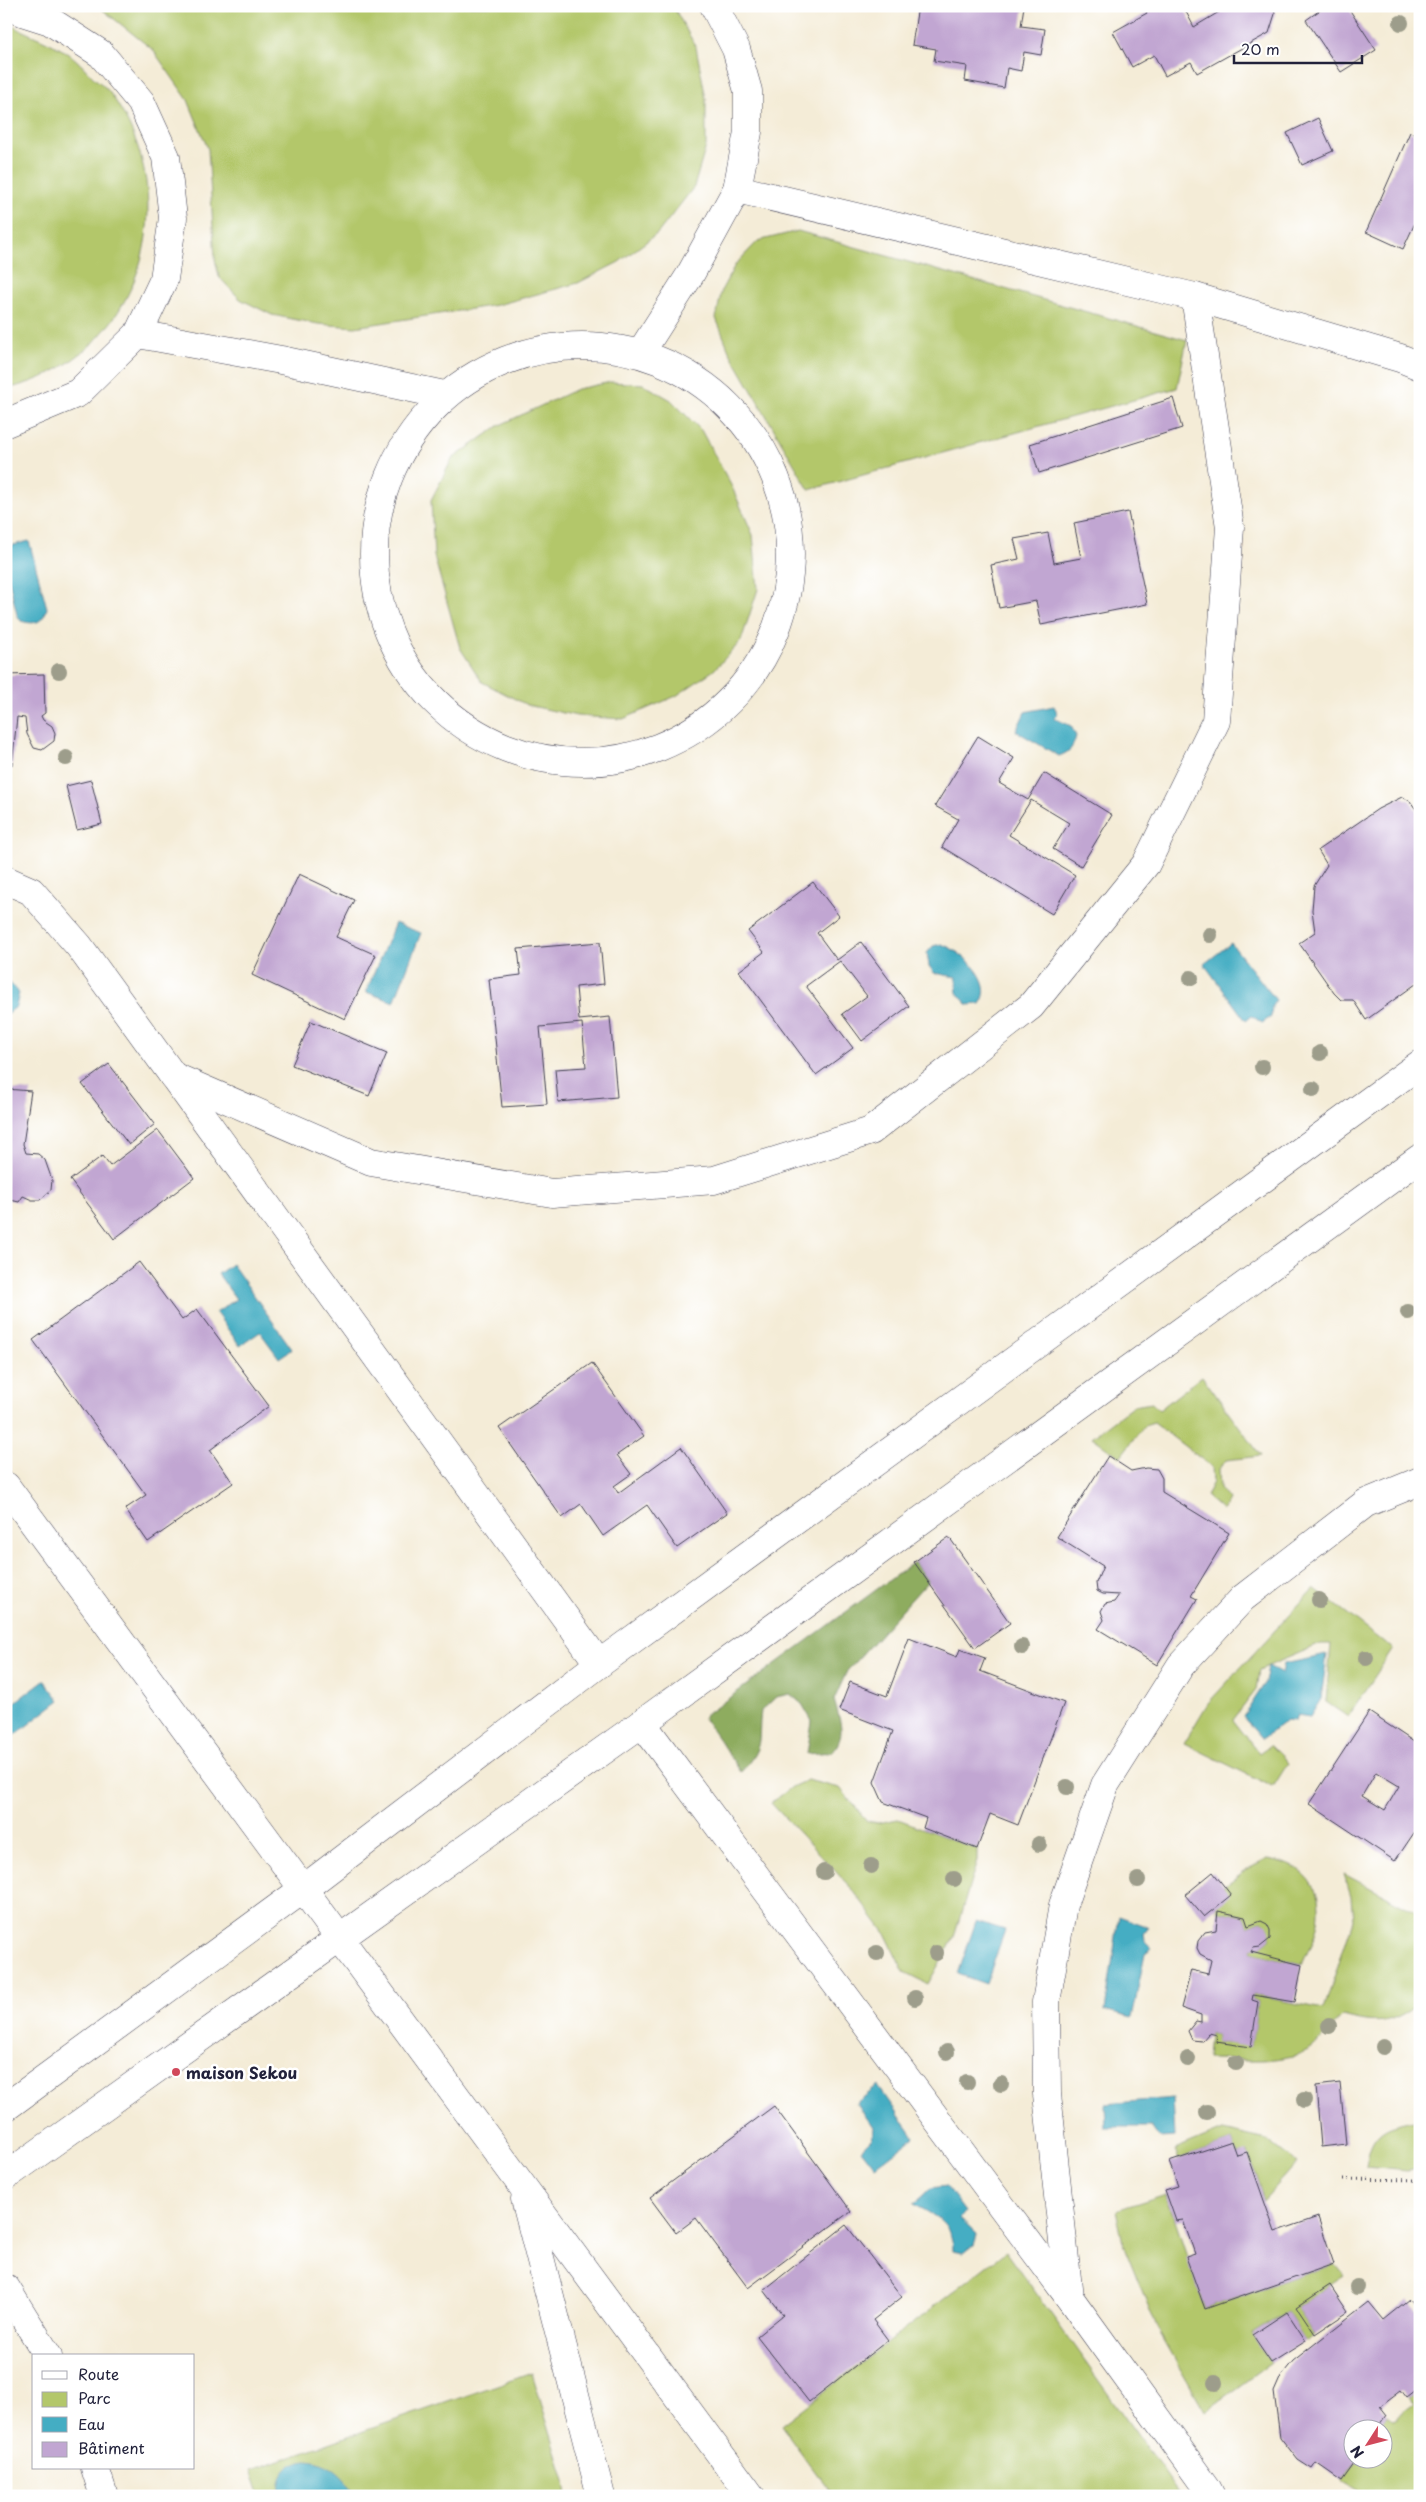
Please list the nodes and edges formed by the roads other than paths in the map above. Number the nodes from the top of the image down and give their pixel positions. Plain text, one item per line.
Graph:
1 (714, 6) edge
2 (6, 7) edge
3 (737, 189) junction
4 (1195, 298) junction
5 (138, 334) junction
6 (641, 352) junction
7 (1420, 366) edge
8 (444, 395) junction
9 (6, 423) edge
10 (6, 880) edge
11 (1420, 1064) edge
12 (173, 1076) junction
13 (1420, 1158) edge
14 (1420, 1481) edge
15 (6, 1486) edge
16 (599, 1664) junction
17 (642, 1723) junction
18 (302, 1890) junction
19 (341, 1939) junction
20 (6, 2107) edge
21 (6, 2176) edge
22 (522, 2185) junction
23 (6, 2288) edge
24 (1069, 2297) junction
25 (47, 2354) edge
26 (96, 2470) edge
27 (104, 2496) edge
28 (601, 2496) edge
29 (751, 2496) edge
30 (1211, 2496) edge

1 - 3 street
2 - 5 street
3 - 4 street
3 - 6 street
4 - 7 street
4 - 12 street
5 - 8 street
5 - 9 street
6 - 8 street
6 - 8 street
10 - 12 street
11 - 16 street
12 - 16 street
13 - 17 street
14 - 24 street
15 - 18 street
16 - 18 street
17 - 19 street
17 - 24 street
18 - 19 street
18 - 20 street
19 - 21 street
19 - 22 street
22 - 28 street
22 - 29 street
23 - 25 street
24 - 30 street
26 - 27 street

